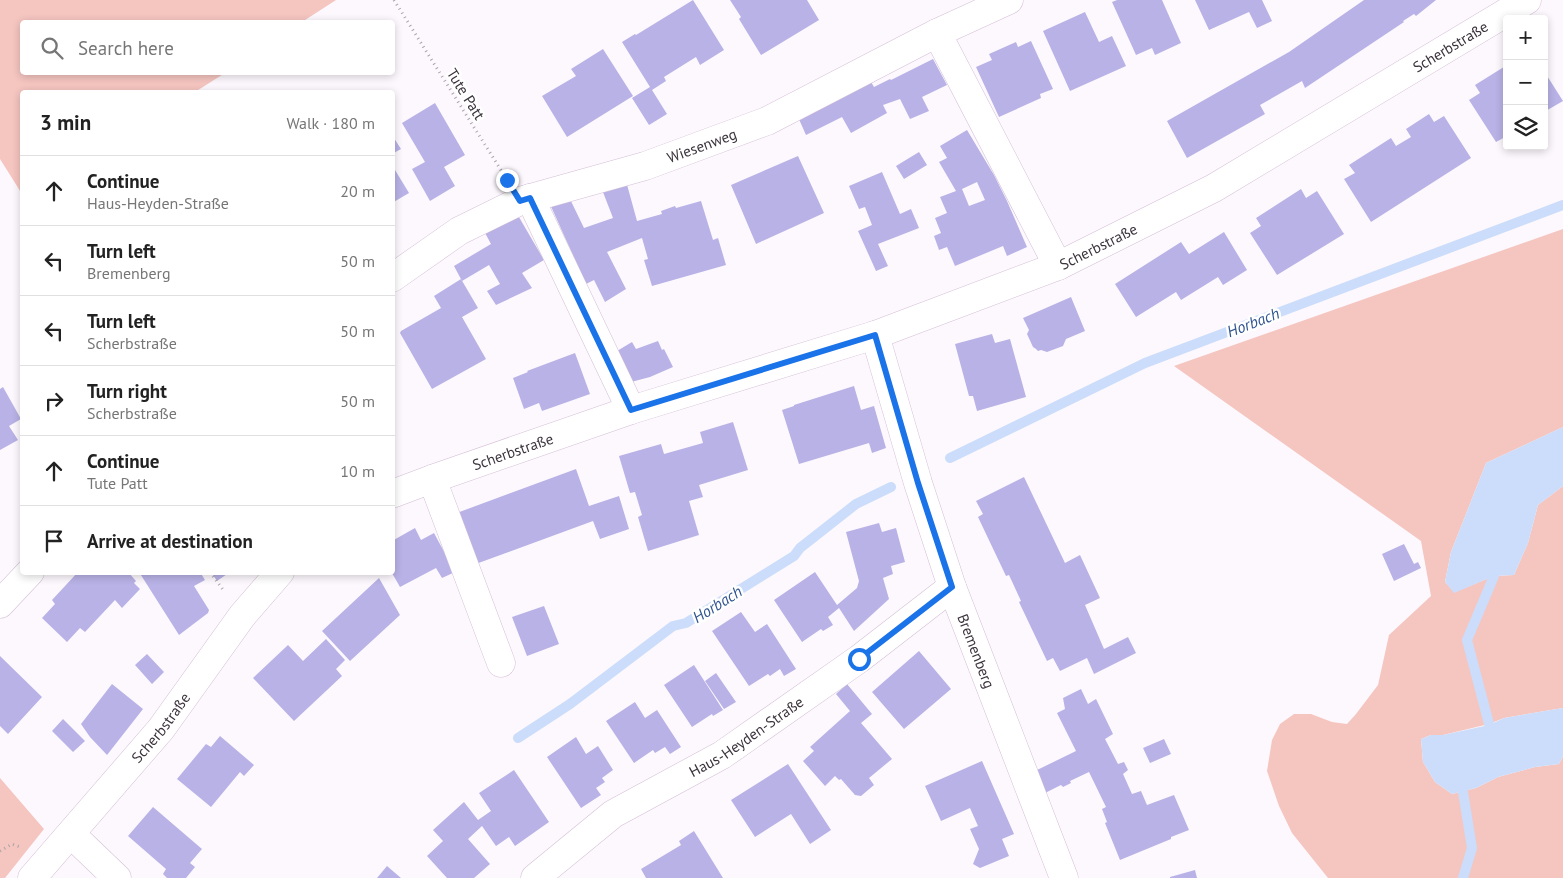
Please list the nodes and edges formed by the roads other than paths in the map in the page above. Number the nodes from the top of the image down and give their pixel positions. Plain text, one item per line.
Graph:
1 (1009, 0) edge
2 (1527, 0) edge
3 (937, 33) junction
4 (525, 199) junction
5 (1058, 266) junction
6 (395, 276) edge
7 (875, 335) junction
8 (631, 410) junction
9 (432, 479) junction
10 (395, 493) edge
11 (27, 575) edge
12 (277, 575) edge
13 (952, 587) junction
14 (0, 604) edge
15 (501, 662) dead end
16 (71, 834) junction
17 (32, 878) edge
18 (117, 878) edge
19 (535, 878) edge
20 (1064, 878) edge

1 - 3 street, Wiesenweg
2 - 5 street, Scherbstraße
3 - 4 street, Wiesenweg
3 - 5 street
4 - 6 street, Wiesenweg
4 - 8 street
5 - 7 street, Scherbstraße
7 - 8 street, Scherbstraße
7 - 13 street, Bremenberg
8 - 9 street, Scherbstraße
9 - 10 street, Scherbstraße
9 - 15 street
11 - 14 street
12 - 16 street, Scherbstraße
13 - 19 street, Haus-Heyden-Straße
13 - 20 street, Bremenberg
16 - 17 street, Scherbstraße
16 - 18 street

